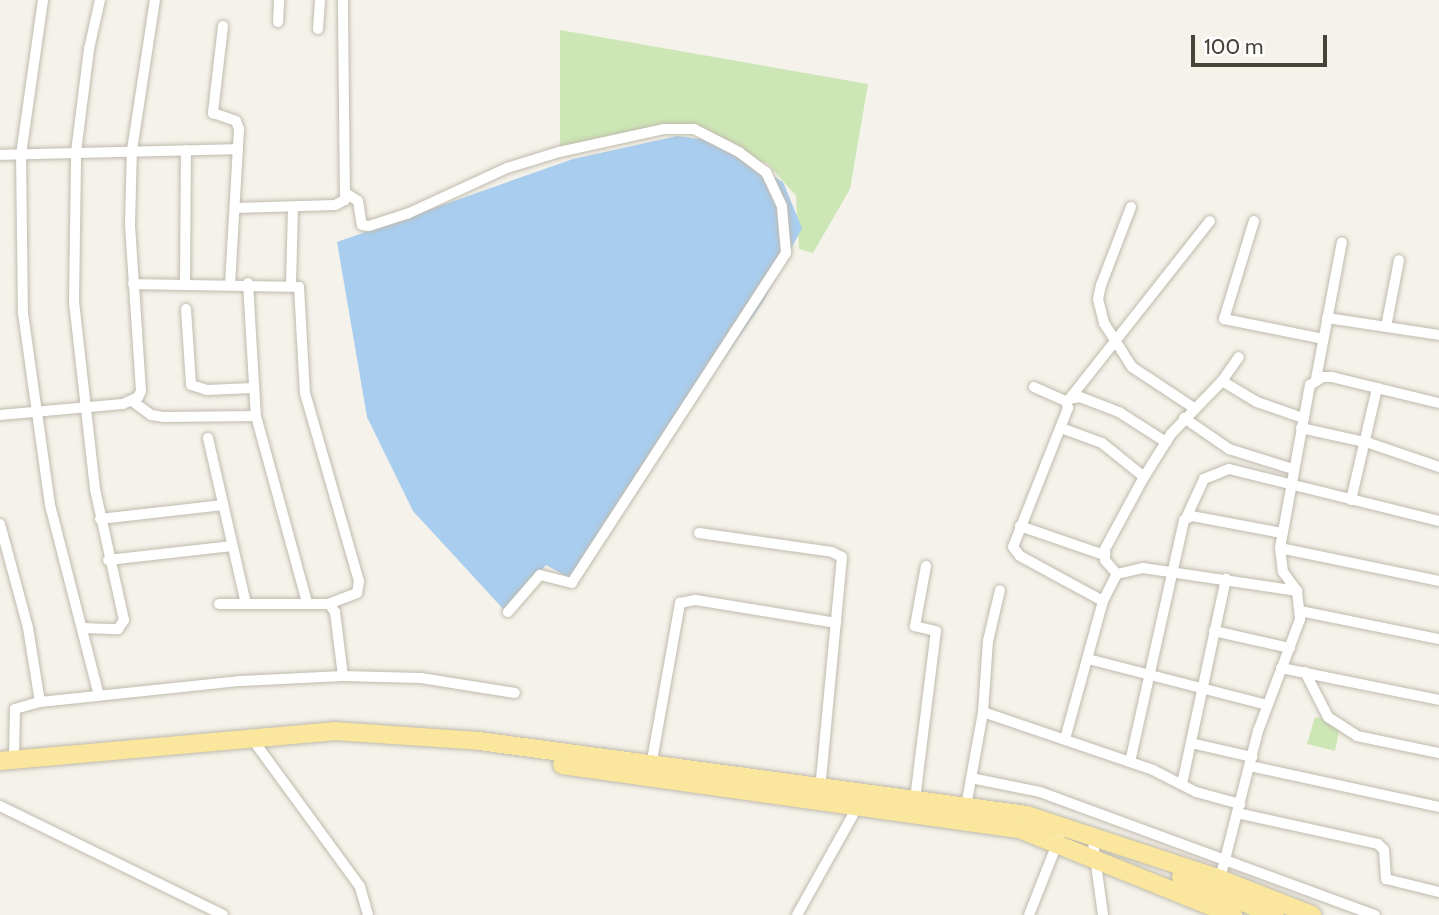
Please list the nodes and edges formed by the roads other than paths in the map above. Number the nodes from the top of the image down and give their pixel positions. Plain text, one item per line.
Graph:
1 (43, 0) edge
2 (100, 0) edge
3 (155, 0) edge
4 (279, 0) edge
5 (320, 0) edge
6 (343, 0) edge
7 (278, 22) dead end
8 (223, 26) dead end
9 (318, 29) dead end
10 (238, 149) junction
11 (132, 150) junction
12 (186, 150) junction
13 (76, 152) junction
14 (22, 154) junction
15 (0, 155) edge
16 (348, 194) junction
17 (293, 206) junction
18 (1131, 207) dead end
19 (235, 208) junction
20 (1210, 221) dead end
21 (1254, 221) dead end
22 (1342, 242) dead end
23 (1399, 260) dead end
24 (185, 283) junction
25 (230, 283) junction
26 (248, 283) junction
27 (133, 284) junction
28 (291, 284) junction
29 (186, 309) dead end
30 (1327, 318) junction
31 (1386, 327) junction
32 (1439, 335) edge
33 (1323, 339) junction
34 (1114, 341) junction
35 (1239, 357) dead end
36 (1315, 379) junction
37 (1222, 381) junction
38 (1034, 387) dead end
39 (251, 388) junction
40 (1377, 388) junction
41 (1069, 399) junction
42 (132, 401) junction
43 (1439, 404) edge
44 (86, 407) junction
45 (1194, 408) junction
46 (35, 411) junction
47 (0, 415) edge
48 (256, 416) junction
49 (1184, 418) junction
50 (1302, 423) junction
51 (1061, 428) junction
52 (208, 438) dead end
53 (1166, 442) junction
54 (1365, 442) junction
55 (1439, 467) edge
56 (1293, 468) junction
57 (1144, 477) junction
58 (1290, 485) junction
59 (1351, 500) junction
60 (223, 505) junction
61 (1187, 516) junction
62 (100, 519) junction
63 (1439, 521) edge
64 (0, 524) edge
65 (1020, 526) junction
66 (699, 533) dead end
67 (1282, 533) junction
68 (232, 546) junction
69 (1280, 548) junction
70 (1104, 555) junction
71 (108, 560) junction
72 (926, 565) dead end
73 (1173, 571) junction
74 (1117, 573) junction
75 (1226, 579) junction
76 (1439, 581) edge
77 (1000, 590) dead end
78 (1297, 591) junction
79 (1103, 601) junction
80 (307, 603) junction
81 (219, 604) dead end
82 (246, 604) junction
83 (329, 604) junction
84 (1300, 611) junction
85 (509, 612) dead end
86 (836, 623) junction
87 (82, 628) junction
88 (1214, 631) junction
89 (1439, 639) edge
90 (1290, 648) junction
91 (1088, 659) junction
92 (1281, 668) junction
93 (1305, 673) junction
94 (1148, 675) junction
95 (343, 676) junction
96 (1202, 690) junction
97 (516, 693) dead end
98 (99, 696) junction
99 (1439, 699) edge
100 (40, 702) junction
101 (1267, 705) junction
102 (983, 712) junction
103 (312, 736) junction
104 (1065, 739) junction
105 (253, 740) junction
106 (1191, 743) junction
107 (1439, 753) edge
108 (7, 760) edge
109 (1251, 761) junction
110 (1130, 762) junction
111 (652, 765) junction
112 (971, 778) junction
113 (1182, 784) junction
114 (772, 788) junction
115 (820, 788) junction
116 (863, 798) junction
117 (915, 799) junction
118 (0, 806) edge
119 (1439, 807) edge
120 (1239, 809) junction
121 (965, 811) junction
122 (1061, 834) junction
123 (1092, 835) junction
124 (1135, 850) junction
125 (1095, 859) junction
126 (1226, 859) junction
127 (1168, 872) junction
128 (1130, 874) junction
129 (1220, 879) junction
130 (1439, 892) edge
131 (223, 915) edge
132 (368, 915) edge
133 (797, 915) edge
134 (1029, 915) edge
135 (1103, 915) edge
136 (1233, 915) edge
137 (1275, 915) edge
138 (1312, 915) edge
139 (1375, 915) edge

1 - 14 street
2 - 13 street
3 - 11 street
4 - 7 street
5 - 9 street
6 - 16 street
8 - 10 street
10 - 12 street
10 - 19 street
11 - 12 street
11 - 13 street
11 - 27 street
12 - 24 street
13 - 14 street
13 - 44 street
14 - 15 street
14 - 46 street
16 - 17 street
16 - 85 street
17 - 19 street
17 - 28 street
18 - 34 street
19 - 25 street
20 - 34 street
21 - 33 street
22 - 30 street
23 - 31 street
24 - 25 street
24 - 27 street
25 - 26 street
26 - 28 street
26 - 39 street
27 - 42 street
28 - 83 street
29 - 39 street
30 - 31 street
30 - 33 street
31 - 32 street
33 - 36 street
34 - 41 street
34 - 45 street
35 - 37 street
36 - 40 street
36 - 50 street
37 - 45 street
37 - 50 street
38 - 41 street
39 - 48 street
40 - 43 street
40 - 54 street
41 - 51 street
41 - 53 street
42 - 44 street
42 - 48 street
44 - 46 street
44 - 62 street
45 - 49 street
46 - 47 street
46 - 87 street
48 - 80 street
49 - 53 street
49 - 56 street
50 - 54 street
50 - 56 street
51 - 57 street
51 - 65 street
52 - 60 street
53 - 57 street
54 - 55 street
54 - 59 street
56 - 58 street
57 - 70 street
58 - 59 street
58 - 61 street
58 - 67 street
59 - 63 street
60 - 62 street
60 - 68 street
61 - 67 street
61 - 73 street
62 - 71 street
64 - 100 street
65 - 70 street
65 - 79 street
66 - 86 street
67 - 69 street
68 - 71 street
68 - 82 street
69 - 76 street
69 - 78 street
70 - 74 street
71 - 87 street
72 - 117 street
73 - 74 street
73 - 75 street
73 - 94 street
74 - 79 street
75 - 78 street
75 - 88 street
77 - 102 street
78 - 84 street
79 - 91 street
80 - 82 street
80 - 83 street
81 - 82 street
83 - 95 street
84 - 89 street
84 - 90 street
86 - 111 street
86 - 115 street
87 - 98 street
88 - 90 street
88 - 96 street
90 - 92 street
91 - 94 street
91 - 104 street
92 - 93 street
92 - 101 street
93 - 99 street
93 - 107 street
94 - 96 street
94 - 110 street
95 - 97 street
95 - 98 street
96 - 101 street
96 - 106 street
98 - 100 street
100 - 108 street
101 - 109 street
102 - 104 street
102 - 112 street
103 - 105 main road
103 - 111 main road
103 - 114 main road
104 - 110 street
105 - 108 main road
105 - 132 street
106 - 109 street
106 - 113 street
109 - 119 street
109 - 120 street
110 - 113 street
111 - 114 main road
112 - 121 street
112 - 126 street
113 - 120 street
114 - 115 main road
114 - 116 main road
115 - 116 main road
116 - 117 main road
116 - 121 main road
116 - 133 street
117 - 121 main road
118 - 131 street
120 - 126 street
120 - 130 street
121 - 122 main road
122 - 123 main road
122 - 125 main road
122 - 134 street
123 - 124 main road
123 - 125 street
124 - 127 main road
124 - 129 main road
125 - 128 main road
125 - 135 street
126 - 129 street
126 - 139 street
127 - 128 main road
127 - 137 main road
128 - 136 main road
129 - 138 main road

